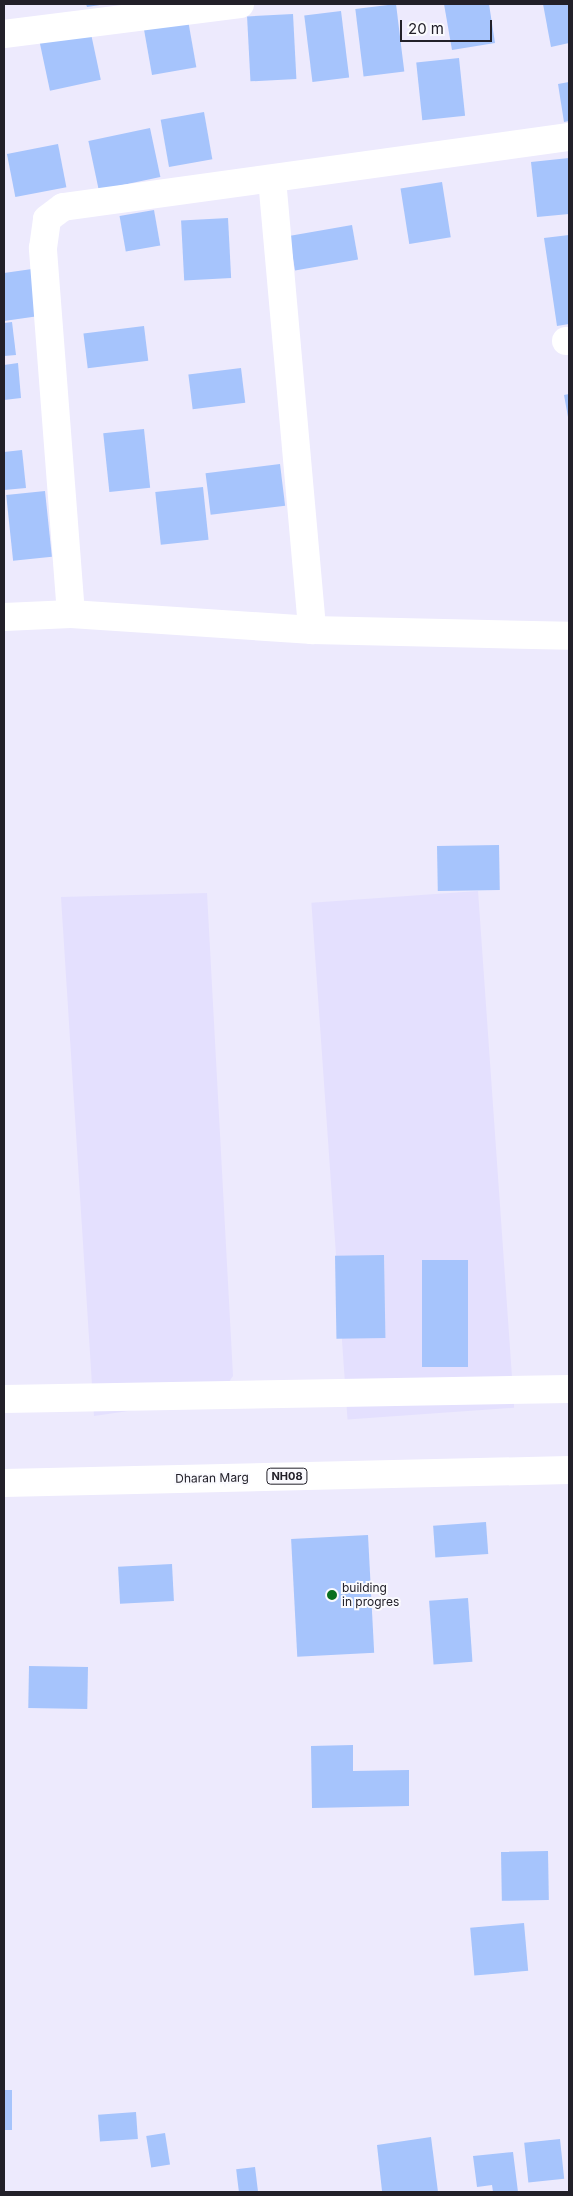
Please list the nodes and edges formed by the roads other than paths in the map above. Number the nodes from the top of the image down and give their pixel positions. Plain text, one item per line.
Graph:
1 (240, 4) edge
2 (4, 34) edge
3 (569, 136) edge
4 (272, 179) junction
5 (71, 614) junction
6 (4, 617) edge
7 (312, 630) junction
8 (569, 636) edge
9 (569, 1389) edge
10 (4, 1399) edge
11 (569, 1470) edge
12 (4, 1483) edge

1 - 2 street
3 - 4 street
4 - 5 street
4 - 7 street
5 - 6 street
5 - 7 street
7 - 8 street
9 - 10 street
11 - 12 street, Dharan Marg / NH08

